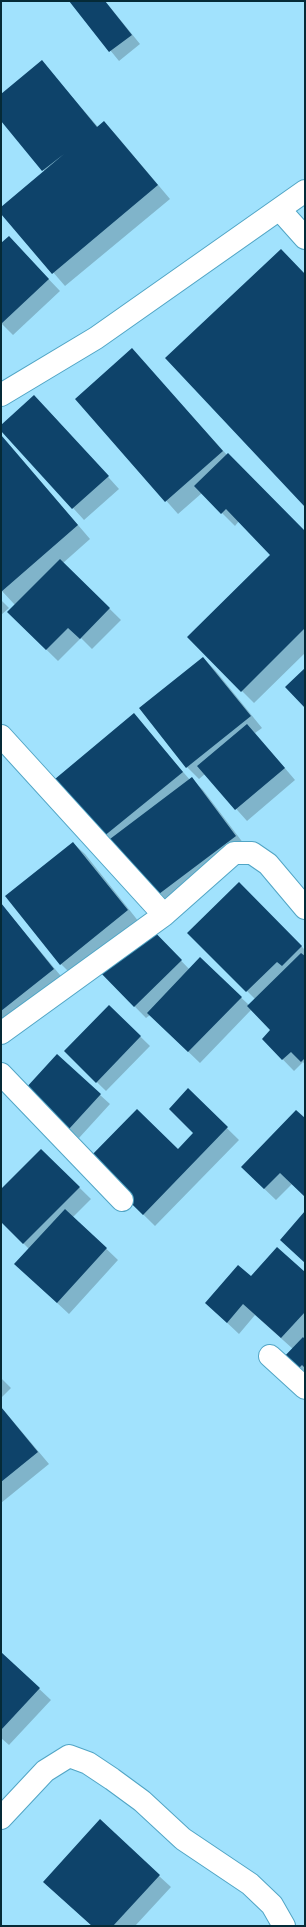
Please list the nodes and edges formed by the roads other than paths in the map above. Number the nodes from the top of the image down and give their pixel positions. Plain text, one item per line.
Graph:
1 (305, 191) edge
2 (280, 210) junction
3 (305, 238) edge
4 (1, 395) edge
5 (1, 736) edge
6 (305, 908) edge
7 (164, 915) junction
8 (1, 1033) edge
9 (1, 1074) edge
10 (122, 1200) dead end
11 (270, 1356) dead end
12 (305, 1388) edge
13 (1, 1818) edge
14 (284, 1926) edge

1 - 2 street
2 - 3 street
2 - 4 street
5 - 7 street
6 - 7 street
7 - 8 street
9 - 10 street
11 - 12 street
13 - 14 street

